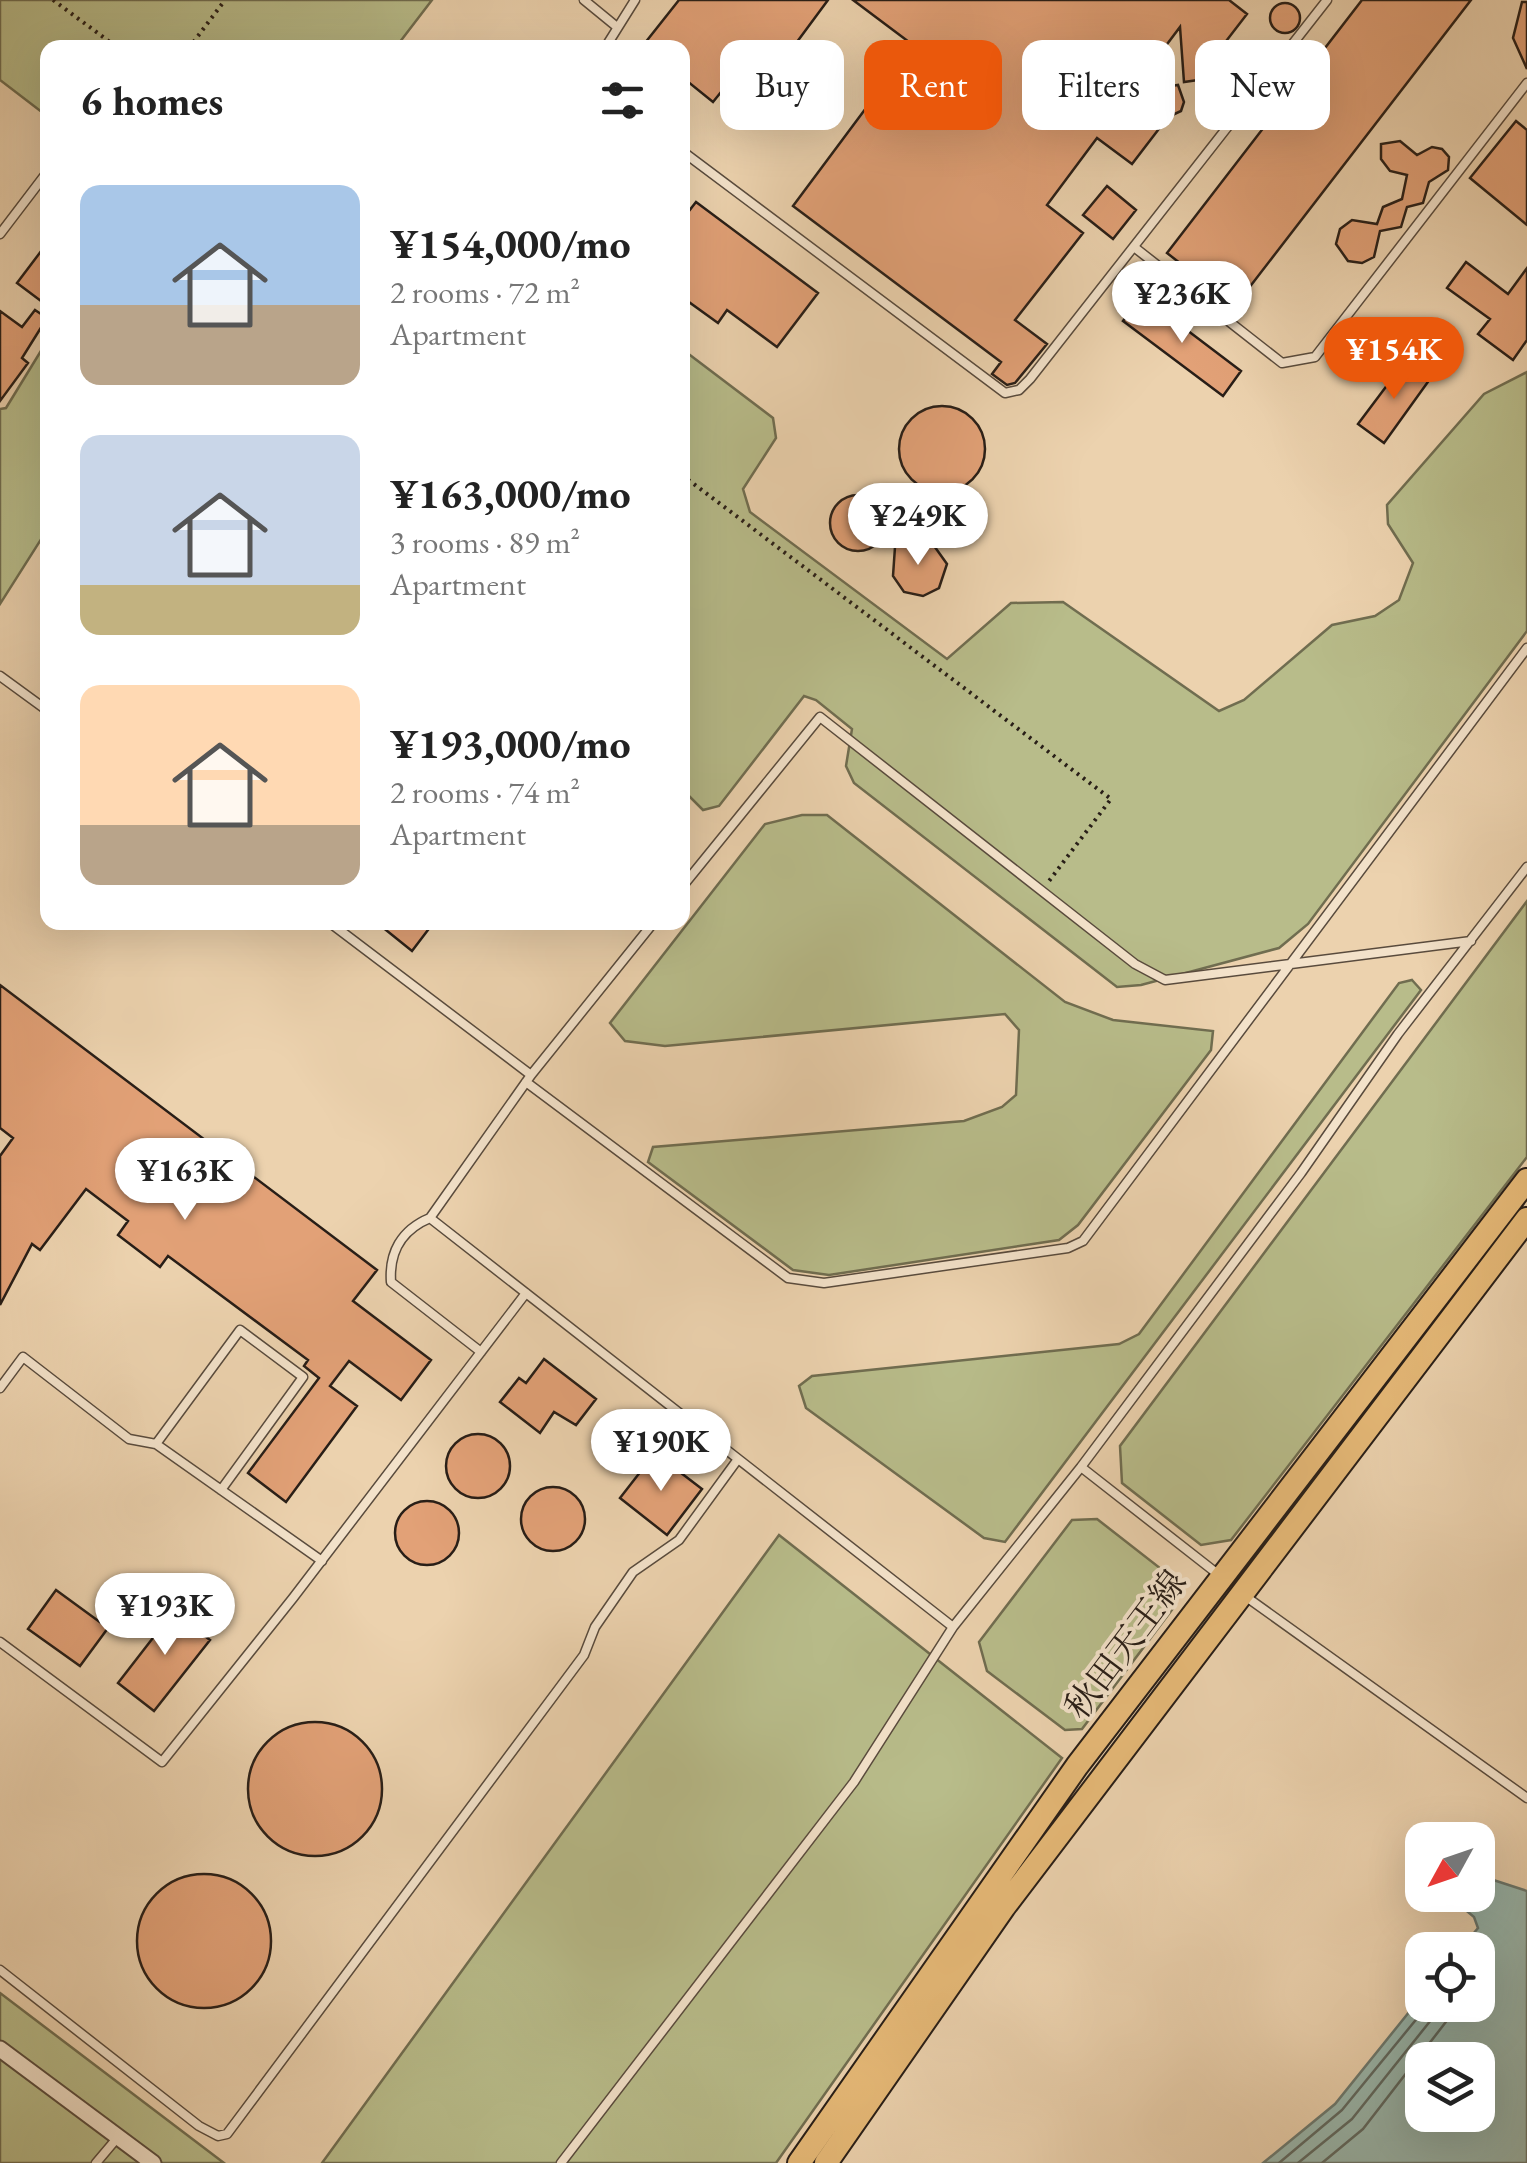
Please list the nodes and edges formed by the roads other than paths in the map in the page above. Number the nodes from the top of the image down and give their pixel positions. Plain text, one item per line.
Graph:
1 (584, 0) edge
2 (635, 0) edge
3 (1327, 0) edge
4 (617, 27) junction
5 (610, 40) edge
6 (1527, 82) edge
7 (690, 157) edge
8 (40, 182) edge
9 (0, 234) edge
10 (1134, 247) junction
11 (1527, 648) edge
12 (0, 676) edge
13 (40, 706) edge
14 (1527, 867) edge
15 (690, 877) edge
16 (338, 930) edge
17 (648, 930) edge
18 (1471, 941) junction
19 (1291, 964) junction
20 (529, 1078) junction
21 (1527, 1180) edge
22 (430, 1218) junction
23 (1527, 1220) edge
24 (526, 1294) junction
25 (482, 1352) junction
26 (0, 1388) edge
27 (156, 1444) junction
28 (738, 1459) junction
29 (1081, 1467) junction
30 (220, 1490) junction
31 (322, 1561) junction
32 (1220, 1576) junction
33 (1243, 1594) junction
34 (953, 1627) junction
35 (0, 1642) edge
36 (1527, 1798) edge
37 (0, 1970) edge
38 (0, 2049) edge
39 (118, 2137) junction
40 (96, 2163) edge
41 (153, 2163) edge
42 (561, 2163) edge
43 (799, 2163) edge
44 (826, 2163) edge

1 - 4 lane
2 - 4 lane
3 - 10 lane
4 - 5 lane
6 - 10 lane
7 - 10 lane
8 - 9 lane
11 - 19 lane
12 - 13 lane
14 - 18 lane
15 - 19 lane
16 - 20 lane
17 - 20 lane
18 - 19 lane
18 - 29 lane
19 - 20 lane
20 - 22 lane
21 - 32 main road, 秋田天王線
22 - 24 lane
22 - 25 lane
23 - 33 main road, 秋田天王線
24 - 25 lane
24 - 28 lane
25 - 31 lane
26 - 27 lane
27 - 30 lane
27 - 30 lane
28 - 34 lane
28 - 37 lane
29 - 32 lane
29 - 34 lane
30 - 31 lane
31 - 35 lane
32 - 33 lane
32 - 43 main road, 秋田天王線
33 - 36 lane
33 - 44 main road, 秋田天王線
34 - 42 lane
38 - 39 street
39 - 40 lane
39 - 41 street

